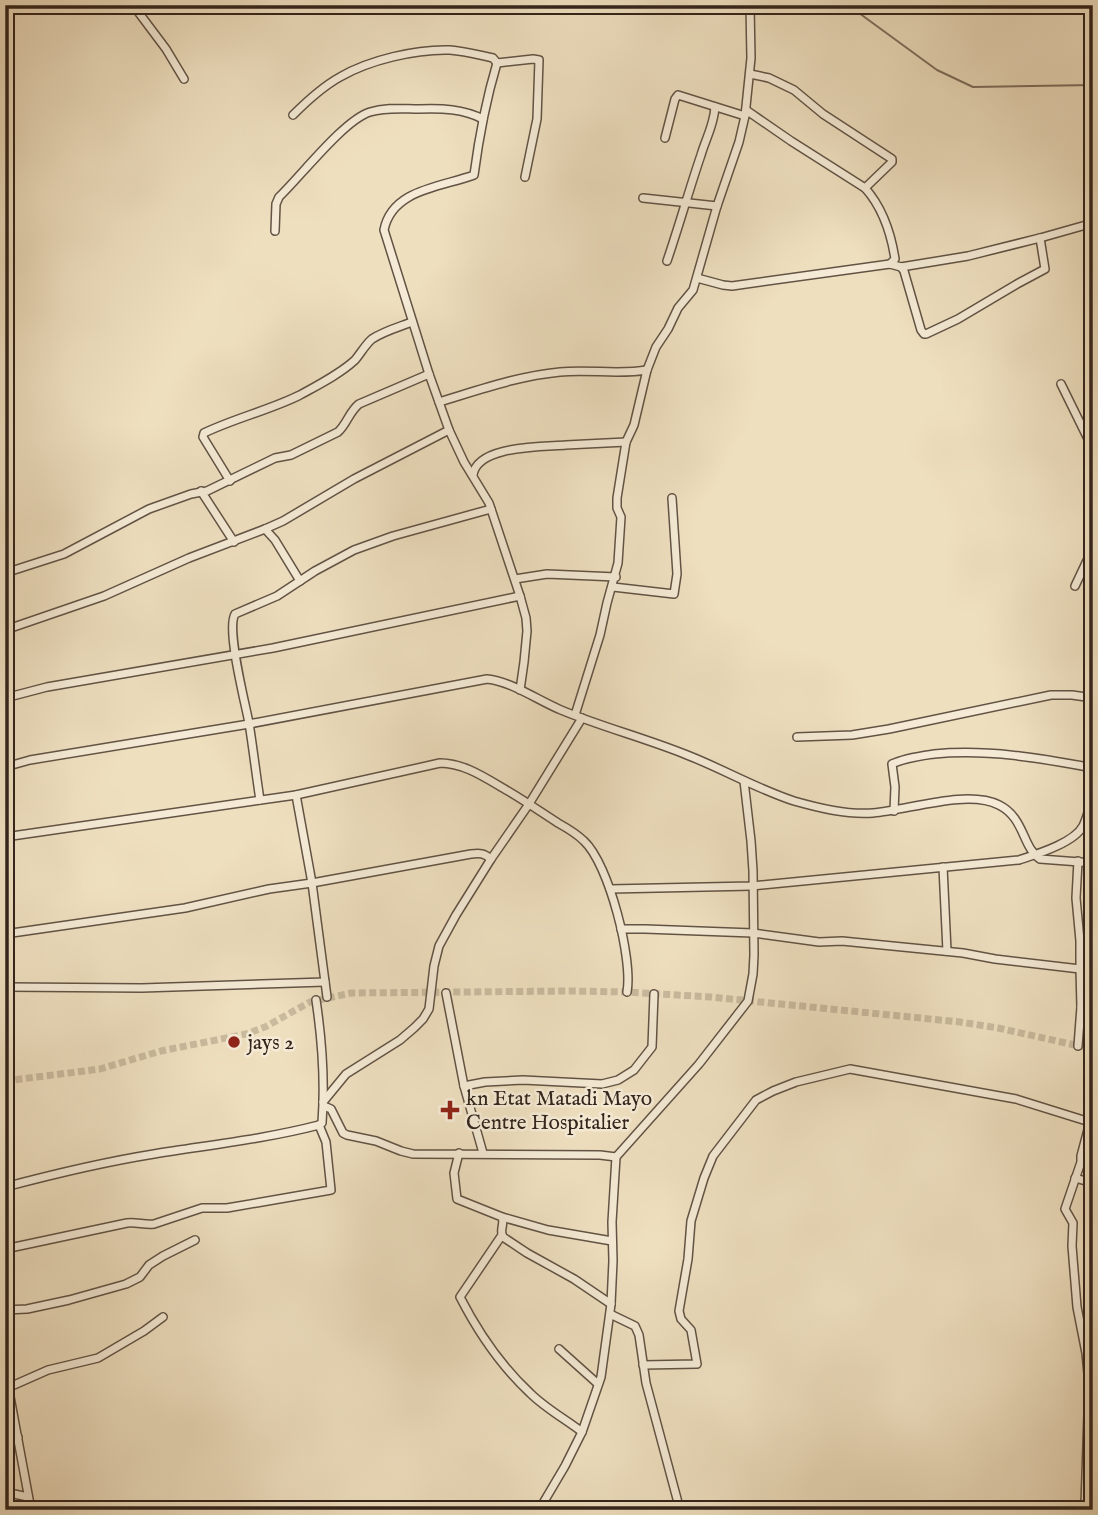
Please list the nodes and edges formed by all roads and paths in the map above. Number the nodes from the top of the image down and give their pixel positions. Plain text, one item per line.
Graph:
1 (133, 5) edge
2 (750, 5) edge
3 (497, 63) junction
4 (750, 74) junction
5 (184, 79) dead end
6 (715, 107) junction
7 (746, 113) junction
8 (293, 115) dead end
9 (483, 120) junction
10 (665, 138) dead end
11 (525, 177) dead end
12 (864, 188) junction
13 (643, 198) dead end
14 (687, 203) junction
15 (717, 206) junction
16 (1093, 223) edge
17 (275, 231) dead end
18 (1040, 239) junction
19 (667, 261) dead end
20 (890, 264) junction
21 (901, 267) junction
22 (697, 278) junction
23 (412, 322) junction
24 (647, 370) junction
25 (429, 374) junction
26 (1061, 384) dead end
27 (439, 402) junction
28 (449, 430) junction
29 (626, 442) junction
30 (1093, 449) edge
31 (473, 475) junction
32 (229, 481) junction
33 (201, 491) junction
34 (672, 498) dead end
35 (491, 509) junction
36 (265, 529) junction
37 (234, 542) junction
38 (1093, 548) edge
39 (5, 573) edge
40 (616, 577) junction
41 (515, 579) junction
42 (300, 581) junction
43 (1075, 586) dead end
44 (612, 587) junction
45 (520, 596) junction
46 (5, 616) edge
47 (8, 629) edge
48 (236, 654) junction
49 (520, 690) junction
50 (5, 698) edge
51 (1093, 698) edge
52 (578, 717) junction
53 (249, 724) junction
54 (797, 737) dead end
55 (5, 767) edge
56 (1093, 768) edge
57 (744, 781) junction
58 (1093, 794) edge
59 (296, 795) junction
60 (260, 800) junction
61 (529, 804) junction
62 (1090, 810) edge
63 (894, 811) junction
64 (5, 837) edge
65 (1034, 855) junction
66 (491, 859) junction
67 (1078, 861) junction
68 (1093, 863) edge
69 (943, 867) junction
70 (312, 883) junction
71 (752, 886) junction
72 (610, 890) junction
73 (621, 929) junction
74 (753, 933) junction
75 (5, 934) edge
76 (947, 951) junction
77 (1080, 969) junction
78 (1093, 970) edge
79 (325, 982) junction
80 (5, 987) edge
81 (627, 992) dead end
82 (446, 993) dead end
83 (654, 994) dead end
84 (327, 997) dead end
85 (316, 1000) dead end
86 (1082, 1007) junction
87 (1093, 1007) edge
88 (1078, 1046) dead end
89 (464, 1086) junction
90 (323, 1104) junction
91 (1091, 1123) edge
92 (319, 1125) junction
93 (459, 1153) junction
94 (483, 1153) junction
95 (616, 1157) junction
96 (1075, 1178) junction
97 (1093, 1183) edge
98 (5, 1187) edge
99 (502, 1217) junction
100 (502, 1236) junction
101 (195, 1240) dead end
102 (612, 1241) junction
103 (5, 1249) edge
104 (611, 1304) junction
105 (5, 1310) edge
106 (610, 1314) junction
107 (163, 1317) dead end
108 (1084, 1344) junction
109 (1093, 1348) edge
110 (559, 1349) dead end
111 (643, 1365) junction
112 (5, 1370) edge
113 (598, 1384) junction
114 (7, 1386) edge
115 (582, 1432) junction
116 (18, 1437) junction
117 (5, 1439) edge
118 (5, 1492) edge
119 (28, 1497) junction
120 (1085, 1505) dead end
121 (31, 1510) edge
122 (539, 1510) edge
123 (680, 1510) edge

1 - 5 street
2 - 4 street
3 - 8 street
3 - 9 street
3 - 11 street
4 - 7 street
4 - 12 street
6 - 7 street
6 - 10 street
6 - 14 street
7 - 12 street
7 - 15 street
9 - 17 street
9 - 23 street
12 - 20 street
13 - 14 street
14 - 15 street
14 - 19 street
15 - 22 street
16 - 18 street
18 - 21 street
18 - 21 street
20 - 21 street
20 - 22 street
22 - 24 street
23 - 25 street
23 - 32 street
24 - 27 street
24 - 29 street
25 - 27 street
25 - 32 street
26 - 30 street
27 - 28 street
28 - 31 street
28 - 36 street
29 - 31 street
29 - 40 street
31 - 35 street
32 - 33 street
33 - 37 street
33 - 39 street
34 - 44 street
35 - 41 street
35 - 42 street
36 - 37 street
36 - 42 street
37 - 47 street
38 - 43 street
40 - 41 street
40 - 44 street
41 - 45 street
42 - 48 street
44 - 52 street
45 - 48 street
45 - 49 street
46 - 47 street
48 - 50 street
48 - 53 street
49 - 52 street
49 - 53 street
51 - 54 street
52 - 57 street
52 - 61 street
53 - 55 street
53 - 60 street
56 - 63 street
57 - 63 street
57 - 71 street
58 - 62 street
59 - 60 street
59 - 61 street
59 - 70 street
60 - 64 street
61 - 66 street
61 - 72 street
62 - 65 street
63 - 65 street
65 - 67 street
65 - 69 street
66 - 70 street
66 - 90 street
67 - 68 street
67 - 77 street
69 - 71 street
69 - 76 street
70 - 75 street
70 - 79 street
71 - 72 street
71 - 74 street
72 - 73 street
73 - 74 street
73 - 81 street
74 - 76 street
74 - 95 street
76 - 77 street
77 - 78 street
77 - 86 street
79 - 80 street
79 - 84 street
82 - 89 street
83 - 89 street
85 - 90 street
86 - 87 street
86 - 88 street
89 - 94 street
90 - 92 street
90 - 93 street
91 - 96 street
91 - 111 street
92 - 98 street
92 - 103 street
93 - 94 street
93 - 99 street
94 - 95 street
95 - 102 street
96 - 97 street
96 - 108 street
99 - 100 street
99 - 102 street
100 - 104 street
100 - 115 street
101 - 105 street
102 - 104 street
104 - 106 street
106 - 111 street
106 - 113 street
107 - 114 street
108 - 109 street
108 - 120 street
110 - 113 street
111 - 123 street
112 - 114 street
113 - 115 street
114 - 116 street
115 - 122 street
116 - 117 street
116 - 119 street
118 - 119 street
119 - 121 street

